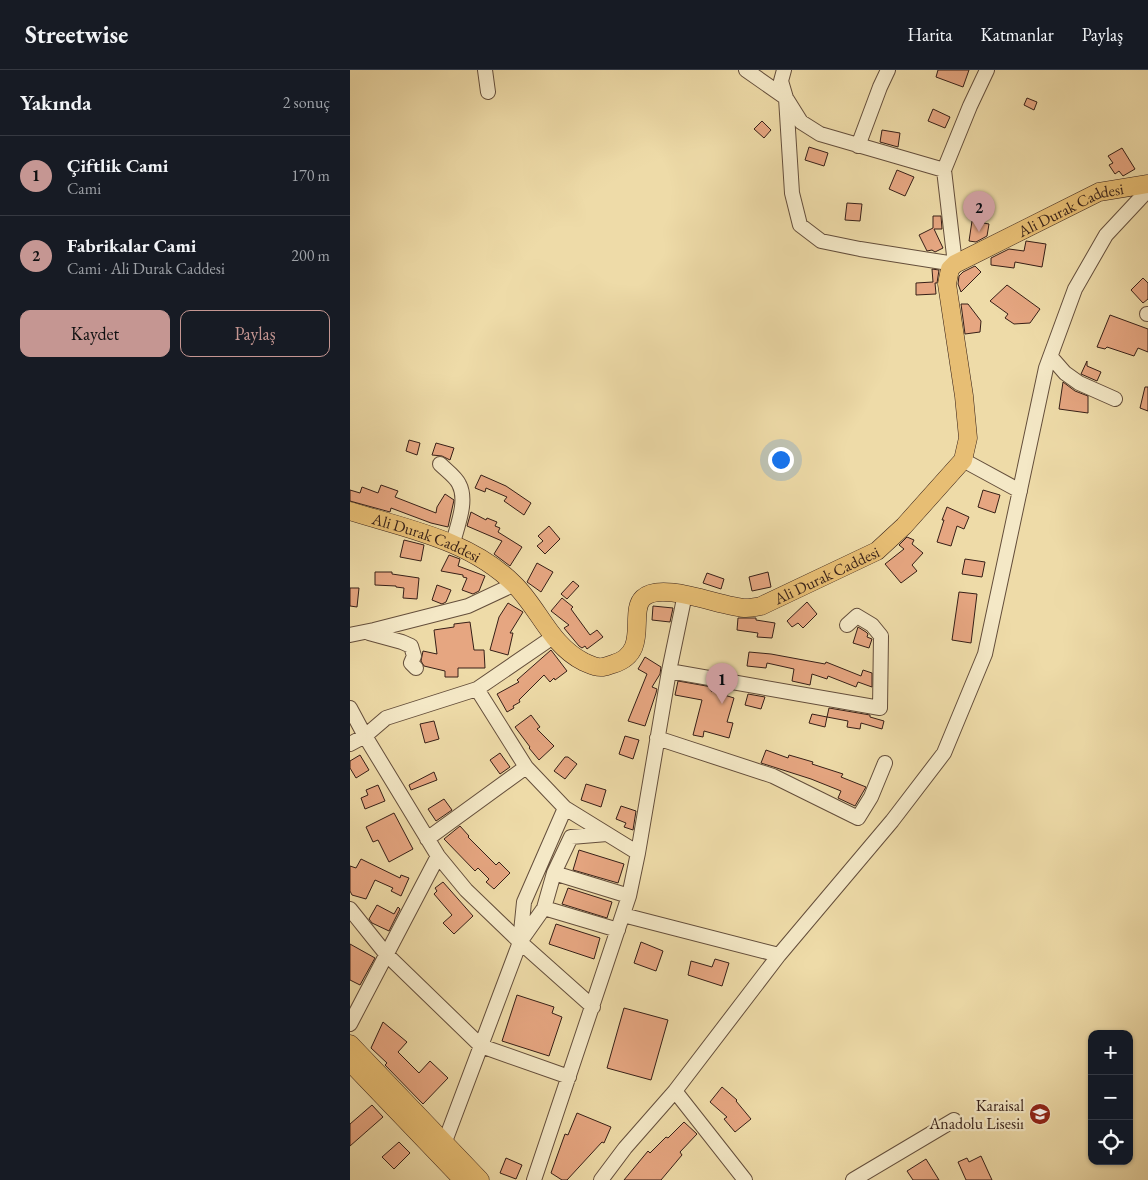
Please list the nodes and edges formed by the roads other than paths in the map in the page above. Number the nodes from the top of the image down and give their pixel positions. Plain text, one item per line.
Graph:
1 (486, 70) edge
2 (746, 70) edge
3 (784, 70) edge
4 (888, 70) edge
5 (987, 70) edge
6 (488, 92) dead end
7 (786, 98) junction
8 (858, 146) junction
9 (944, 170) junction
10 (1148, 184) edge
11 (1148, 190) edge
12 (955, 264) junction
13 (1051, 357) junction
14 (1115, 400) dead end
15 (963, 460) junction
16 (440, 464) dead end
17 (1020, 491) junction
18 (350, 511) edge
19 (453, 543) junction
20 (514, 584) junction
21 (685, 594) junction
22 (848, 625) dead end
23 (366, 632) junction
24 (350, 635) edge
25 (553, 637) junction
26 (416, 668) dead end
27 (669, 671) junction
28 (477, 689) junction
29 (350, 708) edge
30 (364, 736) junction
31 (657, 738) junction
32 (350, 744) edge
33 (885, 763) dead end
34 (526, 766) junction
35 (565, 808) junction
36 (608, 834) junction
37 (427, 839) junction
38 (638, 853) junction
39 (438, 856) junction
40 (554, 873) junction
41 (629, 896) junction
42 (544, 908) junction
43 (350, 909) edge
44 (623, 915) junction
45 (618, 930) junction
46 (520, 942) junction
47 (386, 954) junction
48 (778, 955) junction
49 (593, 1007) junction
50 (350, 1024) edge
51 (350, 1044) edge
52 (481, 1046) junction
53 (350, 1062) edge
54 (569, 1077) junction
55 (675, 1091) junction
56 (954, 1120) dead end
57 (444, 1144) junction
58 (626, 1148) junction
59 (463, 1180) edge
60 (480, 1180) edge
61 (534, 1180) edge
62 (590, 1180) edge
63 (601, 1180) edge
64 (745, 1180) edge
65 (853, 1180) edge

1 - 6 street
2 - 7 street
3 - 7 street
4 - 8 street
5 - 9 street
7 - 8 street
7 - 12 street
8 - 9 street
9 - 12 street
10 - 12 main road, Ali Durak Caddesi
11 - 13 street
12 - 15 main road
13 - 14 street
13 - 17 street
15 - 17 street
15 - 21 main road, Ali Durak Caddesi
16 - 19 street
17 - 48 street
18 - 19 main road, Ali Durak Caddesi
19 - 20 main road, Ali Durak Caddesi
20 - 23 street
20 - 25 main road, Ali Durak Caddesi
21 - 25 main road, Ali Durak Caddesi
21 - 27 street
22 - 27 street
23 - 24 street
23 - 26 street
25 - 28 street
27 - 31 street
28 - 30 street
28 - 34 street
29 - 30 street
30 - 32 street
30 - 37 street
31 - 33 street
31 - 38 street
34 - 35 street
34 - 37 street
35 - 36 street
35 - 46 street
36 - 38 street
36 - 40 street
37 - 39 street
38 - 41 street
39 - 46 street
39 - 47 street
40 - 41 street
40 - 42 street
41 - 44 street
42 - 45 street
42 - 46 street
43 - 47 street
44 - 45 street
44 - 48 street
45 - 49 street
46 - 49 street
46 - 52 street
47 - 50 street
47 - 52 street
48 - 55 street
49 - 54 street
51 - 57 main road
52 - 54 street
52 - 57 street
53 - 59 main road
54 - 61 street
55 - 58 street
55 - 64 street
56 - 65 street
57 - 60 main road
58 - 62 street
58 - 63 street

